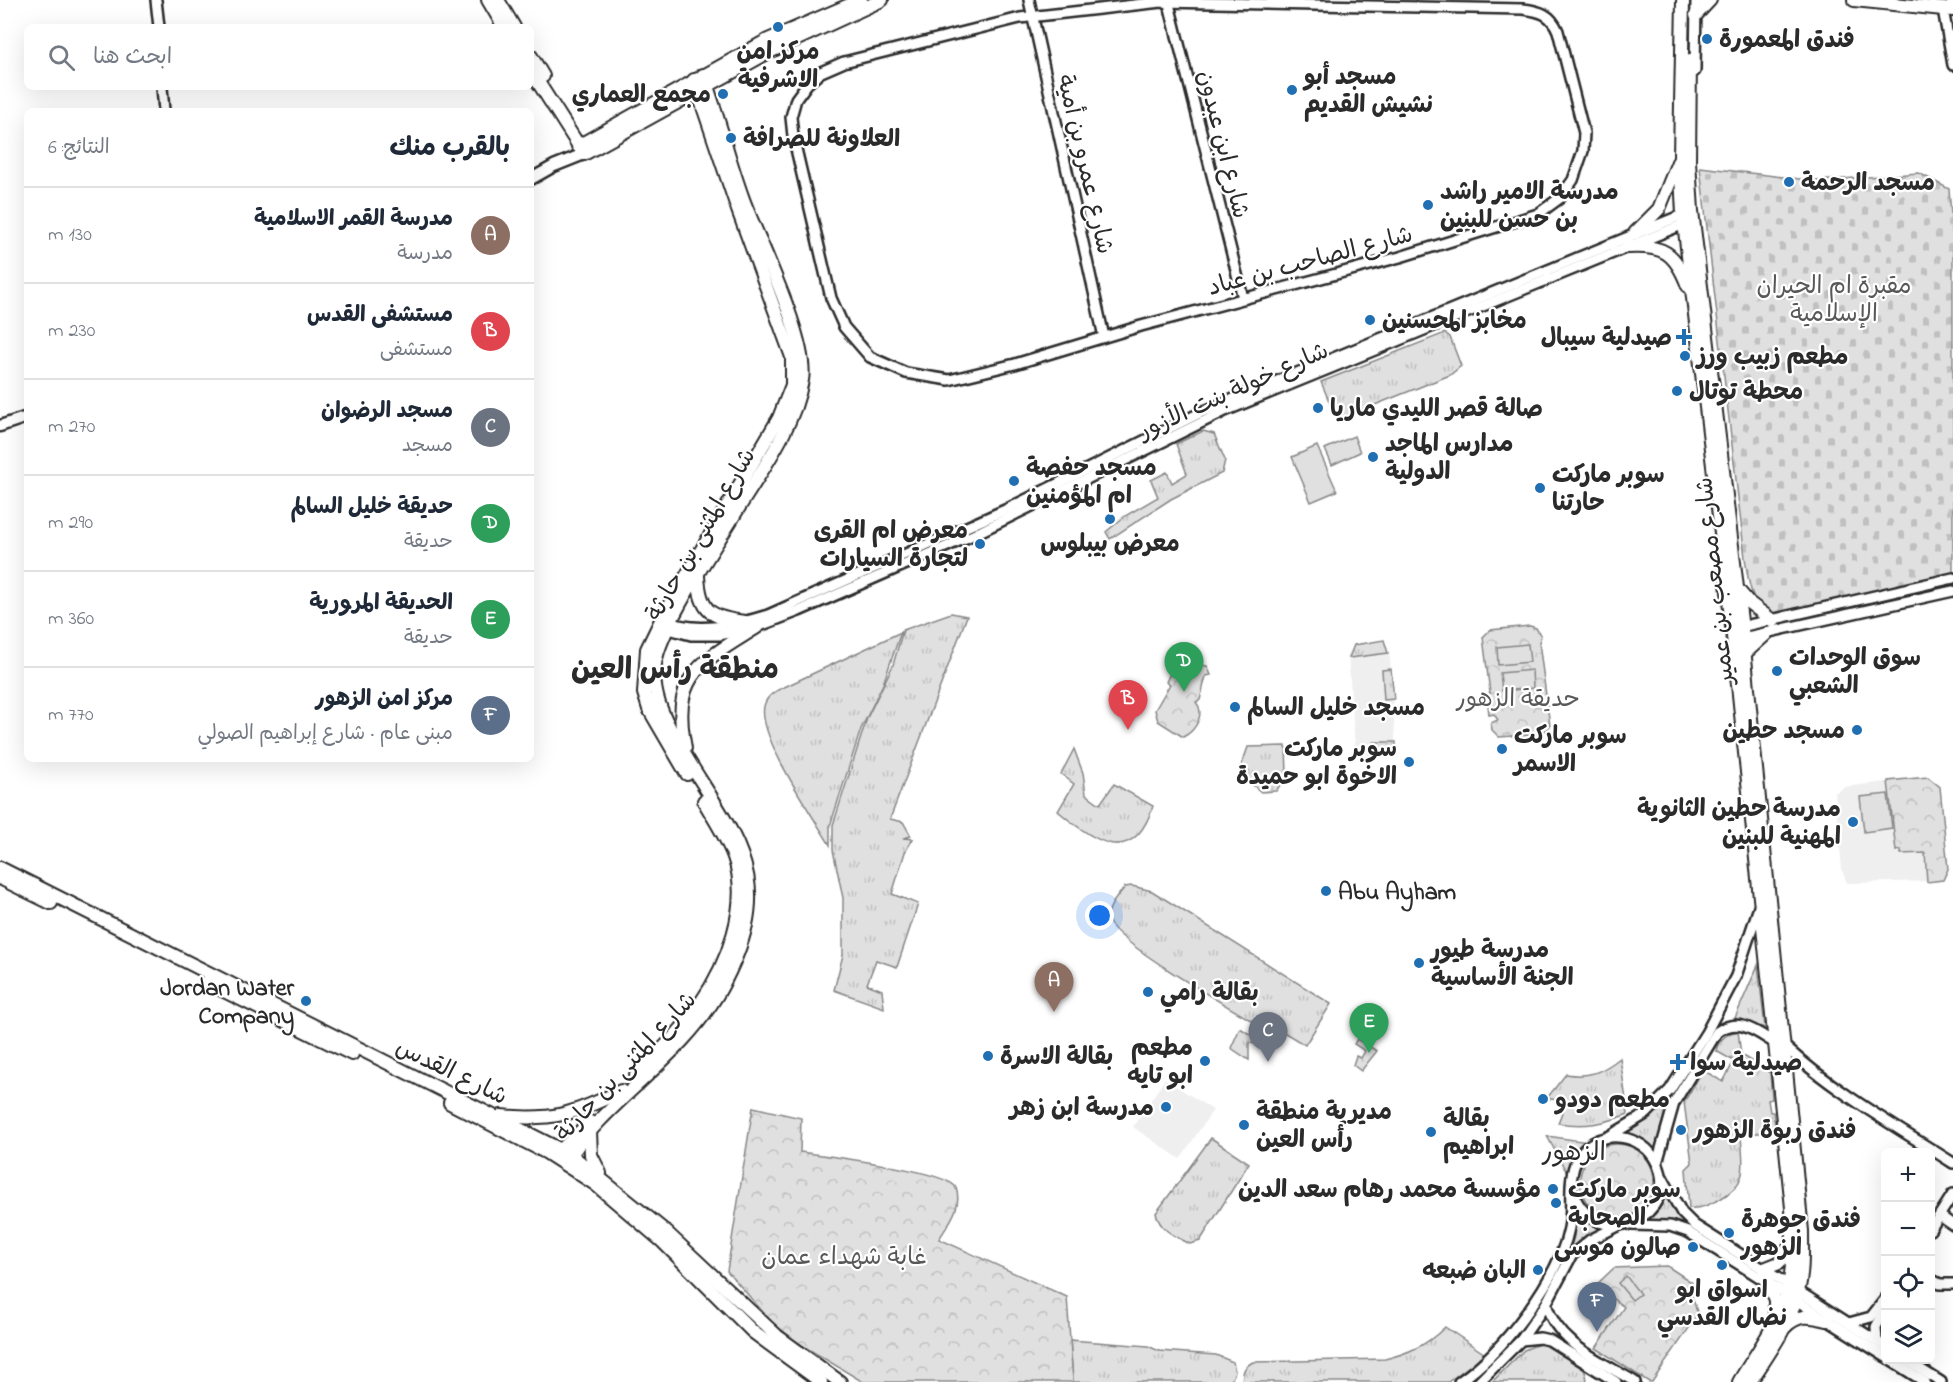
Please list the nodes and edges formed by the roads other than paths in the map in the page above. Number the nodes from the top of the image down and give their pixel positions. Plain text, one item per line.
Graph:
1 (156, 0) edge
2 (488, 0) edge
3 (498, 0) edge
4 (861, 0) edge
5 (882, 0) edge
6 (1029, 0) edge
7 (1710, 0) edge
8 (1854, 0) edge
9 (1168, 1) edge
10 (1684, 1) edge
11 (1950, 5) edge
12 (1677, 14) joint
13 (1033, 15) junction
14 (1696, 15) junction
15 (159, 24) edge
16 (502, 24) edge
17 (512, 24) edge
18 (781, 40) junction
19 (1953, 50) edge
20 (534, 61) edge
21 (1953, 65) edge
22 (534, 74) edge
23 (704, 82) junction
24 (162, 90) edge
25 (683, 98) junction
26 (706, 101) junction
27 (164, 108) edge
28 (585, 144) junction
29 (1683, 153) junction
30 (534, 177) edge
31 (1688, 217) junction
32 (1635, 233) junction
33 (1628, 247) junction
34 (1244, 298) junction
35 (1694, 303) junction
36 (1104, 337) junction
37 (1346, 357) junction
38 (24, 418) edge
39 (784, 421) junction
40 (0, 426) edge
41 (1086, 475) junction
42 (698, 576) junction
43 (1953, 578) edge
44 (1737, 589) junction
45 (1953, 591) edge
46 (1773, 621) junction
47 (745, 622) junction
48 (665, 624) junction
49 (757, 627) junction
50 (1737, 633) junction
51 (1766, 634) junction
52 (1744, 654) junction
53 (687, 758) junction
54 (0, 868) edge
55 (0, 878) edge
56 (1759, 905) junction
57 (1779, 1044) junction
58 (1806, 1066) junction
59 (1786, 1069) junction
60 (621, 1091) junction
61 (494, 1115) junction
62 (590, 1131) junction
63 (1607, 1137) junction
64 (564, 1157) junction
65 (1953, 1162) edge
66 (1657, 1163) junction
67 (1660, 1174) junction
68 (602, 1177) junction
69 (1573, 1193) junction
70 (1953, 1194) edge
71 (1940, 1216) junction
72 (1935, 1223) edge
73 (1622, 1225) junction
74 (1953, 1225) edge
75 (1792, 1240) junction
76 (1764, 1269) junction
77 (1935, 1282) edge
78 (1768, 1283) junction
79 (1953, 1284) edge
80 (1792, 1292) junction
81 (1546, 1304) junction
82 (1881, 1304) edge
83 (1885, 1310) edge
84 (1827, 1320) junction
85 (1850, 1323) junction
86 (1780, 1324) junction
87 (1521, 1340) junction
88 (1877, 1341) junction
89 (1881, 1344) edge
90 (1881, 1354) edge
91 (1898, 1364) edge
92 (1914, 1364) edge
93 (822, 1377) edge
94 (840, 1382) edge
95 (851, 1382) edge
96 (1460, 1382) edge
97 (1479, 1382) edge
98 (1616, 1382) edge
99 (1635, 1382) edge
100 (1739, 1382) edge
101 (1750, 1382) edge
102 (1926, 1382) edge
103 (1941, 1382) edge

1 - 15 street
2 - 16 highway
3 - 17 highway
4 - 18 highway
5 - 18 highway
6 - 13 street, شارع عمرو بن أمية
7 - 14 highway
8 - 11 highway
9 - 13 street, شارع الصاحب بن عباد
9 - 34 street, شارع ابن عبدون
9 - 34 street, شارع الصاحب بن عباد
10 - 12 highway
10 - 14 street, شارع مصعب بن عمير
10 - 29 highway, شارع مصعب بن عمير
11 - 19 street
12 - 29 street, شارع مصعب بن عمير
13 - 36 street, شارع عمرو بن أمية
13 - 36 street, شارع الصاحب بن عباد
14 - 29 street, شارع مصعب بن عمير
18 - 23 highway
19 - 21 street
20 - 28 highway
22 - 28 highway
23 - 25 highway
23 - 26 highway, شارع المثنى بن حارثة
23 - 28 highway
24 - 27 street
25 - 26 highway
25 - 28 highway
26 - 39 highway, شارع المثنى بن حارثة
26 - 39 highway, شارع المثنى بن حارثة
28 - 30 main road
29 - 31 highway, شارع مصعب بن عمير
29 - 32 highway
31 - 32 street, شارع خولة بنت الأزور
31 - 33 street, شارع خولة بنت الأزور
31 - 35 highway, شارع مصعب بن عمير
31 - 44 highway, شارع مصعب بن عمير
32 - 37 street, شارع خولة بنت الأزور
33 - 35 highway
33 - 37 street, شارع خولة بنت الأزور
34 - 36 street, شارع الصاحب بن عباد
35 - 50 highway, شارع مصعب بن عمير
37 - 41 street, شارع خولة بنت الأزور
38 - 40 main road
39 - 42 highway, شارع المثنى بن حارثة
39 - 48 highway, شارع المثنى بن حارثة
41 - 47 street, شارع خولة بنت الأزور
41 - 49 street, شارع خولة بنت الأزور
42 - 47 highway
42 - 48 highway, شارع المثنى بن حارثة
43 - 46 street
44 - 46 highway
44 - 50 highway, شارع مصعب بن عمير
45 - 51 street
46 - 50 street
47 - 48 street, شارع خولة بنت الأزور
48 - 49 street, شارع خولة بنت الأزور
48 - 53 highway, شارع المثنى بن حارثة
48 - 60 highway, شارع المثنى بن حارثة
49 - 53 highway
50 - 51 street
50 - 52 highway, شارع مصعب بن عمير
50 - 56 highway, شارع مصعب بن عمير
51 - 52 highway
52 - 57 highway, شارع مصعب بن عمير
53 - 62 highway, شارع المثنى بن حارثة
54 - 61 highway, شارع القدس
55 - 64 highway, شارع القدس
56 - 57 highway, شارع مصعب بن عمير
56 - 63 street, شارع مصعب بن عمير
57 - 58 street
57 - 59 highway, شارع مصعب بن عمير
57 - 66 street
57 - 75 highway, شارع مصعب بن عمير
58 - 59 street
58 - 65 street
59 - 80 highway, شارع مصعب بن عمير
60 - 61 highway
60 - 64 highway, شارع المثنى بن حارثة
61 - 64 highway, شارع القدس
62 - 64 highway, شارع المثنى بن حارثة
62 - 68 highway
63 - 66 street
63 - 69 street
64 - 68 highway, شارع القدس
64 - 93 highway, شارع القدس
66 - 67 street
67 - 73 street
67 - 76 street
68 - 93 highway, شارع القدس
69 - 73 street
69 - 96 street
70 - 71 street
71 - 72 street
71 - 74 street
73 - 78 street
73 - 81 street
75 - 76 highway
75 - 80 highway, شارع مصعب بن عمير
76 - 80 street
77 - 79 street
78 - 80 street
78 - 86 highway
80 - 84 street
80 - 85 street
80 - 86 highway
81 - 87 street
81 - 99 street
82 - 85 street
83 - 88 street
84 - 86 highway
84 - 90 street
85 - 88 street
86 - 100 highway
86 - 101 highway
87 - 97 street
87 - 98 street
88 - 89 street
91 - 102 street
92 - 103 street
93 - 94 highway, شارع القدس
93 - 95 street

